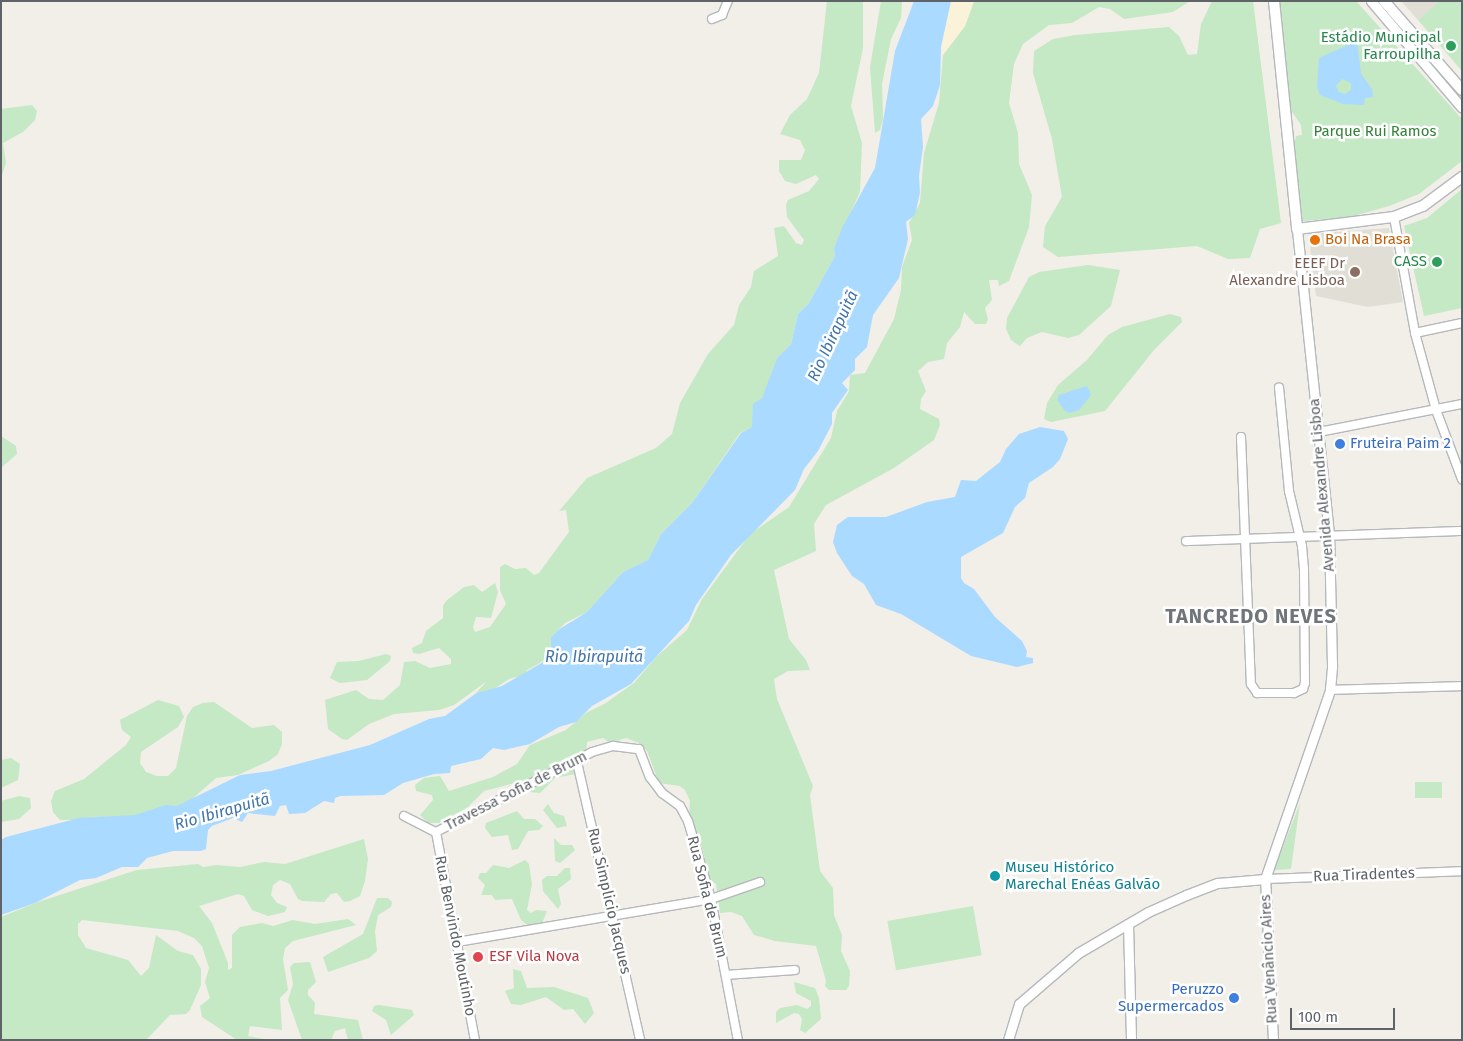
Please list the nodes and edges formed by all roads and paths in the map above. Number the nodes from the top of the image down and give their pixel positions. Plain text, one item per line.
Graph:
1 (728, 1) edge
2 (1274, 1) edge
3 (1371, 1) edge
4 (1384, 1) edge
5 (712, 19) dead end
6 (1462, 90) edge
7 (1462, 108) edge
8 (1462, 177) edge
9 (1394, 217) junction
10 (1297, 229) junction
11 (1462, 323) edge
12 (1415, 333) junction
13 (1279, 387) dead end
14 (1462, 404) edge
15 (1436, 410) junction
16 (1319, 432) junction
17 (1241, 437) dead end
18 (1462, 479) edge
19 (1462, 531) edge
20 (1329, 534) junction
21 (1299, 536) junction
22 (1245, 539) junction
23 (1186, 541) dead end
24 (1462, 686) edge
25 (1330, 690) junction
26 (630, 746) joint
27 (577, 762) junction
28 (404, 816) dead end
29 (436, 832) junction
30 (1462, 871) edge
31 (1265, 879) junction
32 (760, 882) dead end
33 (711, 898) junction
34 (612, 914) junction
35 (1128, 924) junction
36 (457, 942) junction
37 (795, 970) dead end
38 (726, 975) junction
39 (475, 1040) edge
40 (640, 1040) edge
41 (738, 1040) edge
42 (1008, 1040) edge
43 (1130, 1040) edge
44 (1273, 1040) edge

1 - 5 street
2 - 10 main road, Avenida Alexandre Lisboa
3 - 7 street
4 - 6 main road
8 - 9 main road
9 - 10 main road
9 - 12 street
10 - 16 street, Avenida Alexandre Lisboa
11 - 12 street
12 - 15 street
13 - 21 street
14 - 15 street
15 - 16 street
15 - 18 street
16 - 20 street, Avenida Alexandre Lisboa
17 - 22 street
19 - 20 street
20 - 21 street
20 - 25 street, Avenida Alexandre Lisboa
21 - 22 street
21 - 22 street
22 - 23 street
24 - 25 street
25 - 31 street, Avenida Alexandre Lisboa
26 - 27 street, Travessa Sofia de Brum
26 - 33 street, Rua Sofia de Brum
27 - 29 street, Travessa Sofia de Brum
27 - 34 street, Rua Simplicio Jacques
28 - 29 street, Travessa Sofia de Brum
29 - 36 street, Rua Benvindo Moutinho
30 - 31 street, Rua Tiradentes
31 - 35 street
31 - 44 street, Rua Venâncio Aires
32 - 33 street
33 - 34 street
33 - 38 street, Rua Sofia de Brum
34 - 36 street
34 - 40 street, Rua Simplicio Jacques
35 - 42 street
35 - 43 street
36 - 39 street, Rua Benvindo Moutinho
37 - 38 street
38 - 41 street, Rua Sofia de Brum

